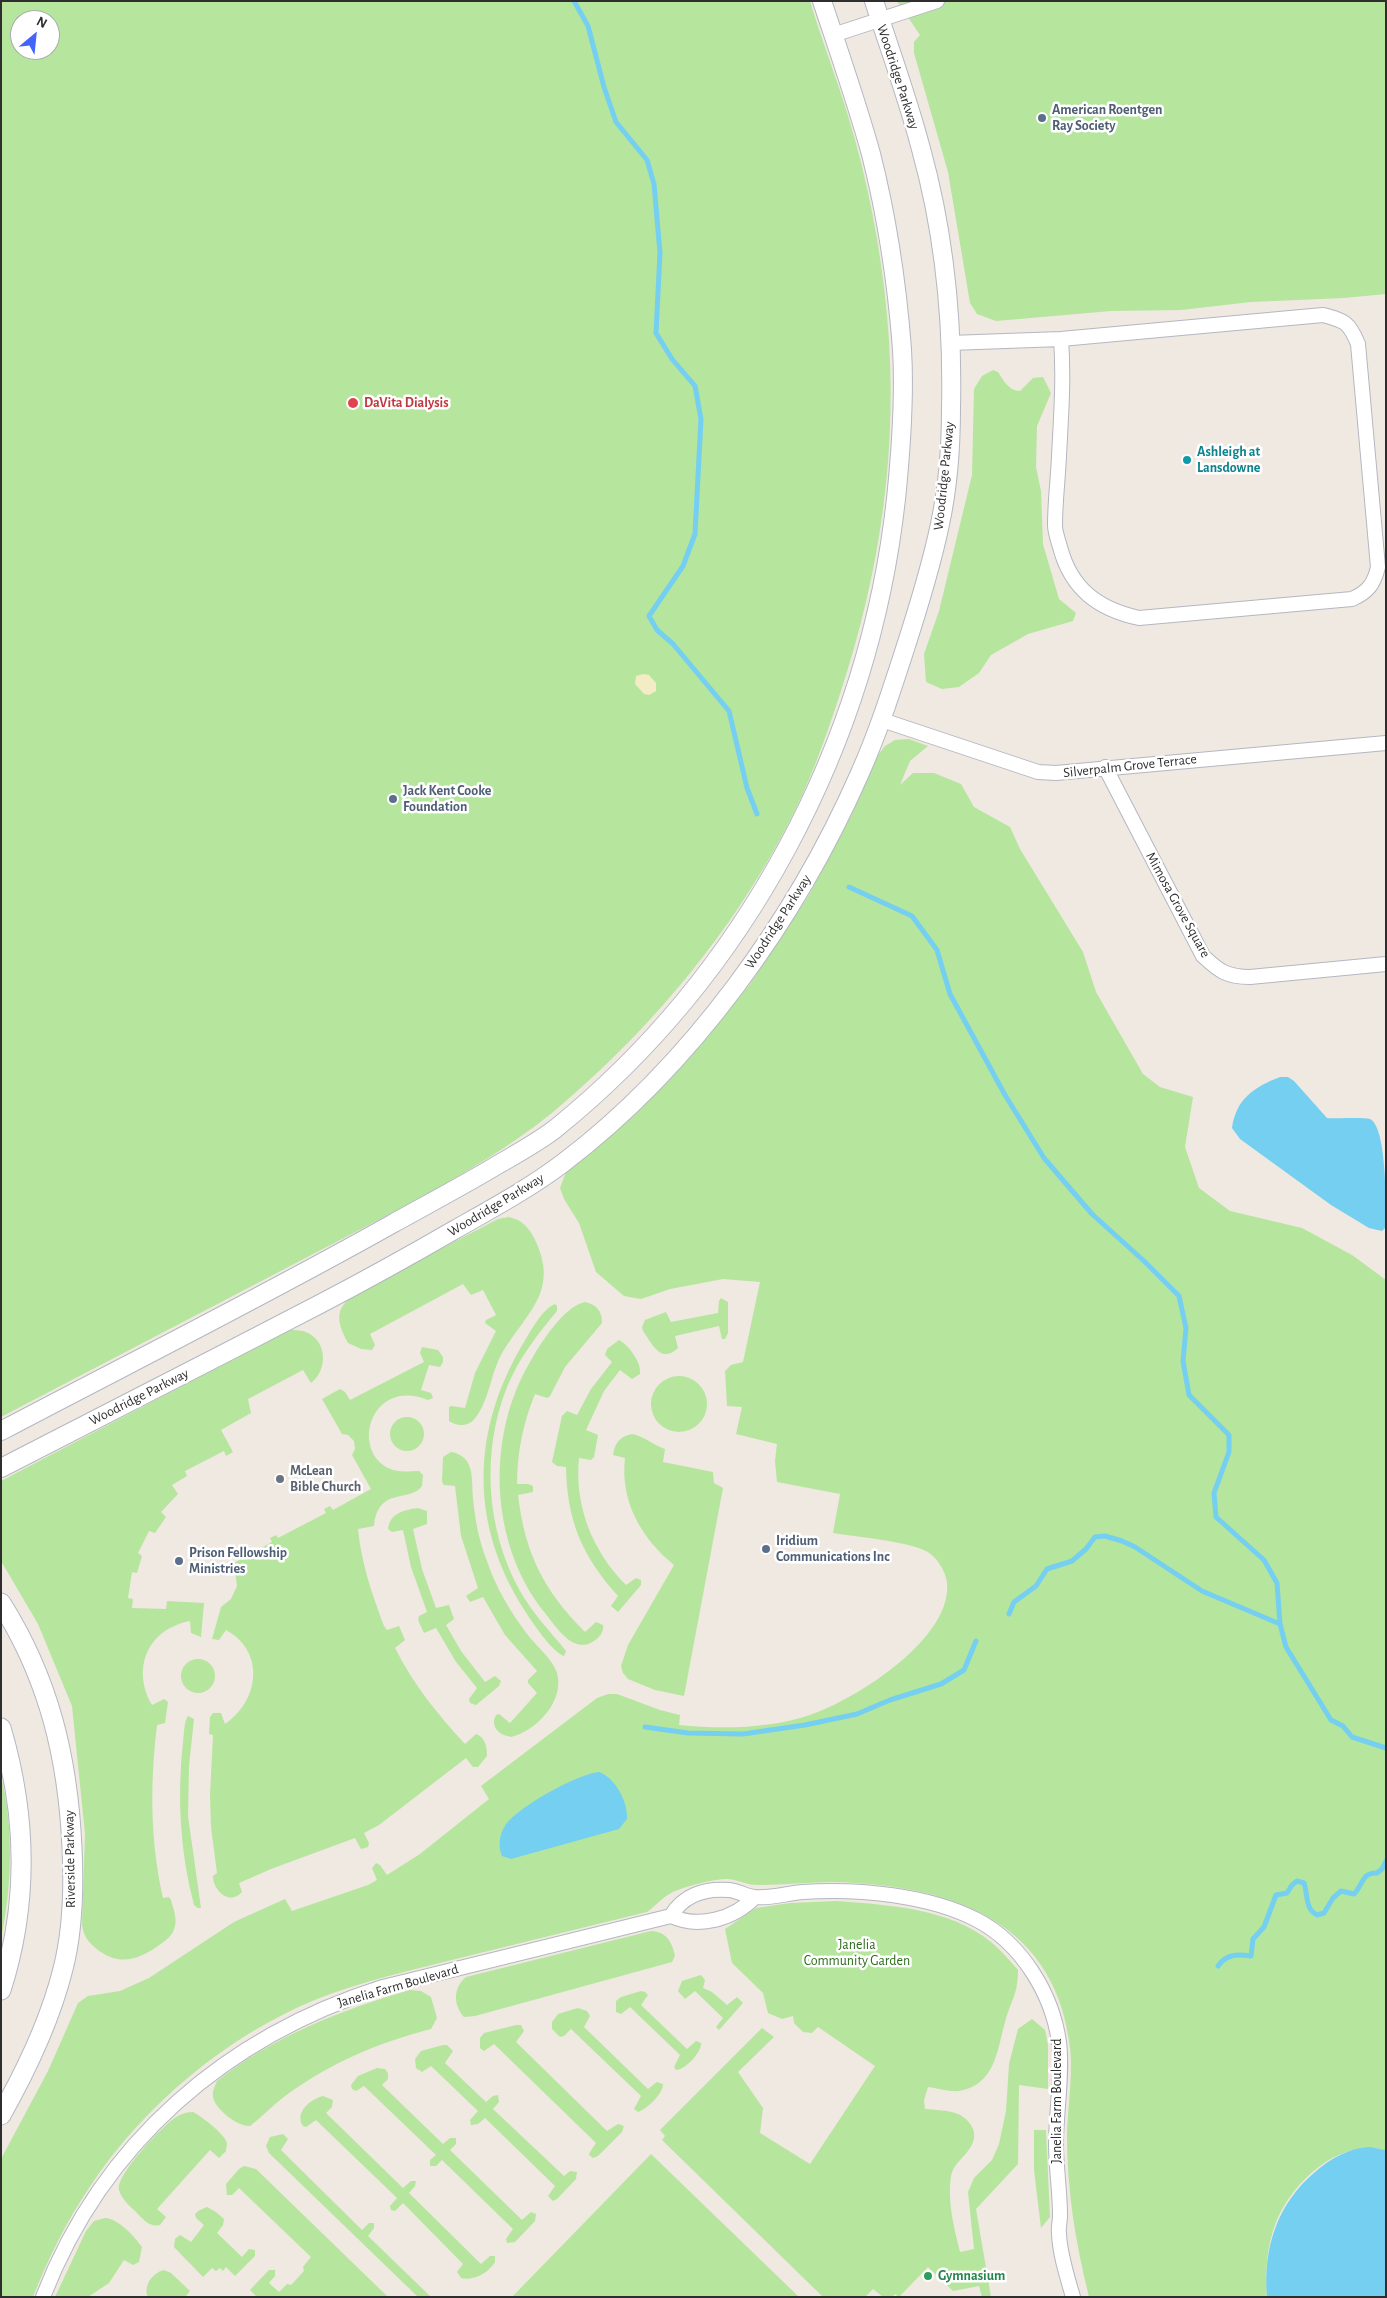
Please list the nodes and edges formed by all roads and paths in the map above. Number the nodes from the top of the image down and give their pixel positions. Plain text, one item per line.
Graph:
1 (822, 1) edge
2 (874, 1) edge
3 (936, 1) edge
4 (880, 20) junction
5 (834, 35) junction
6 (1060, 339) junction
7 (950, 343) junction
8 (882, 720) junction
9 (1386, 743) edge
10 (1105, 767) junction
11 (1386, 964) edge
12 (1, 1431) edge
13 (1, 1468) edge
14 (1, 1603) edge
15 (1, 1728) edge
16 (755, 1897) junction
17 (671, 1916) junction
18 (1, 1990) edge
19 (1, 2115) edge
20 (44, 2297) edge
21 (1073, 2297) edge

1 - 5 street
2 - 4 street, Woodridge Parkway
3 - 4 street
4 - 5 street
4 - 7 street, Woodridge Parkway
5 - 12 street
6 - 6 street
6 - 7 street
7 - 8 street, Woodridge Parkway
8 - 10 street, Silverpalm Grove Terrace
8 - 13 street, Woodridge Parkway
9 - 10 street, Silverpalm Grove Terrace
10 - 11 street, Mimosa Grove Square
14 - 19 main road, Riverside Parkway
15 - 18 main road
16 - 17 street, Janelia Farm Boulevard
16 - 17 street, Janelia Farm Boulevard
16 - 21 street, Janelia Farm Boulevard
17 - 20 street, Janelia Farm Boulevard

